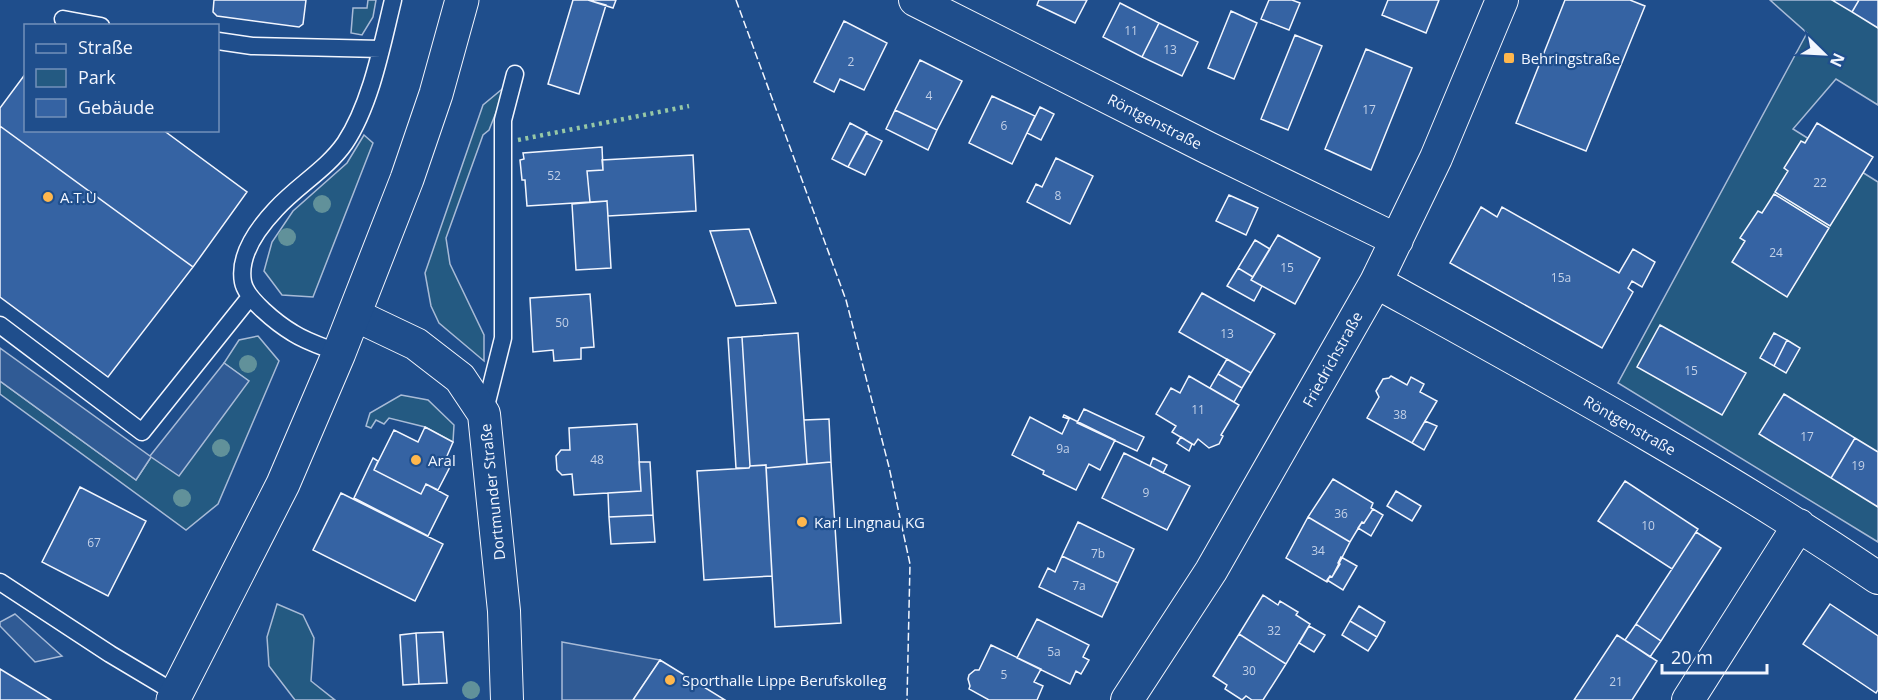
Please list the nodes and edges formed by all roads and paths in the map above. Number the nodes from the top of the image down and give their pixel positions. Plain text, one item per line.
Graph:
1 (393, 0) edge
2 (462, 0) edge
3 (915, 0) edge
4 (1502, 0) edge
5 (63, 19) dead end
6 (90, 24) edge
7 (219, 41) edge
8 (381, 49) junction
9 (515, 74) dead end
10 (1397, 240) junction
11 (1376, 282) junction
12 (250, 297) junction
13 (355, 315) junction
14 (0, 326) edge
15 (339, 353) junction
16 (484, 414) junction
17 (1799, 525) junction
18 (1878, 578) edge
19 (0, 582) edge
20 (175, 697) edge
21 (507, 700) edge
22 (1127, 700) edge
23 (1688, 700) edge

1 - 8 lane
2 - 13 main road
3 - 10 street, Röntgenstraße
4 - 10 street, Friedrichstraße
5 - 6 lane
7 - 8 lane
8 - 12 lane
9 - 16 lane
10 - 11 street, Friedrichstraße
11 - 17 street, Röntgenstraße
11 - 22 street, Friedrichstraße
12 - 14 lane
12 - 15 lane
13 - 15 main road
13 - 16 street, Dortmunder Straße
15 - 20 main road
16 - 21 street, Dortmunder Straße
17 - 18 street, Röntgenstraße
17 - 23 street
19 - 20 lane

